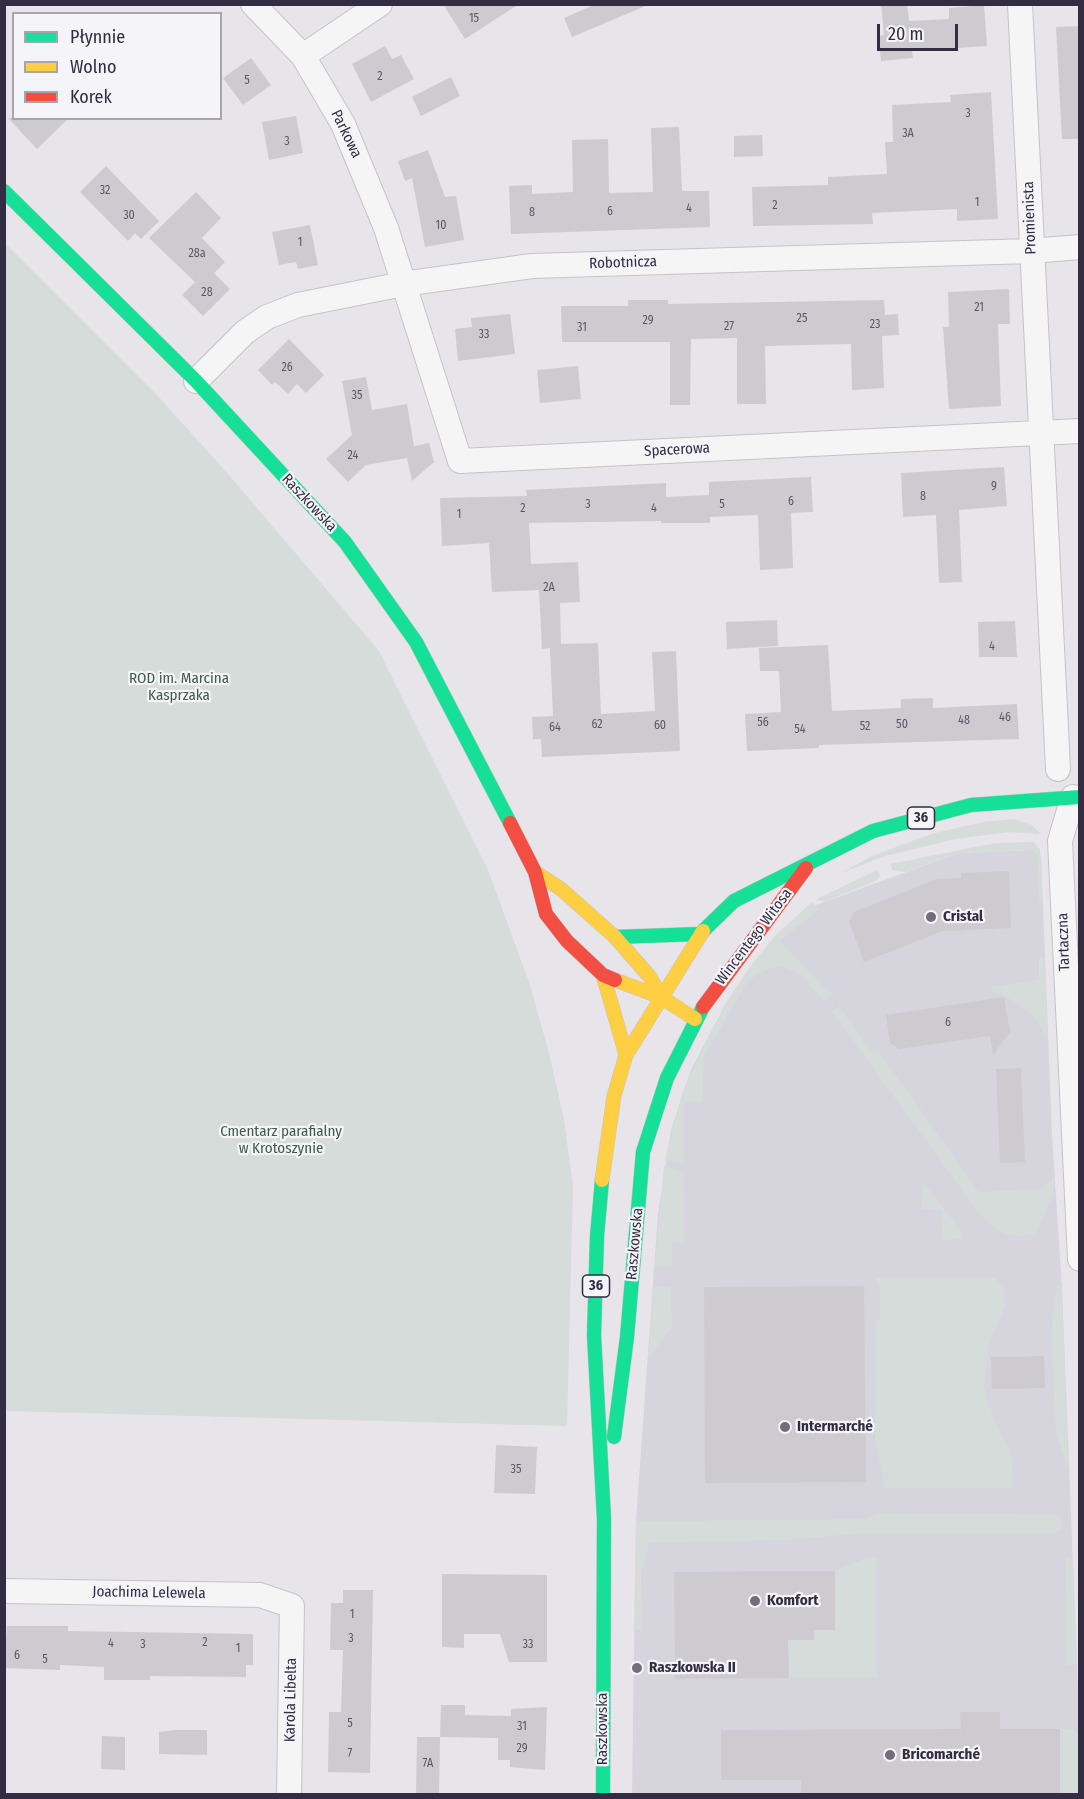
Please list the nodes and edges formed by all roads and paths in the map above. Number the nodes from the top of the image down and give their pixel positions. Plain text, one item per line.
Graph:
1 (253, 4) edge
2 (380, 4) edge
3 (1020, 4) edge
4 (303, 56) junction
5 (4, 191) edge
6 (1080, 247) edge
7 (1031, 252) junction
8 (404, 284) junction
9 (196, 381) junction
10 (1080, 431) edge
11 (1041, 432) junction
12 (1058, 769) dead end
13 (1076, 797) edge
14 (1033, 800) junction
15 (1060, 841) junction
16 (815, 858) junction
17 (535, 872) junction
18 (699, 934) junction
19 (615, 937) junction
20 (603, 975) junction
21 (661, 997) junction
22 (696, 1019) junction
23 (626, 1055) junction
24 (1077, 1140) edge
25 (1080, 1259) edge
26 (604, 1519) junction
27 (4, 1591) edge
28 (292, 1606) joint
29 (290, 1794) edge
30 (603, 1794) edge

1 - 4 street, Parkowa
2 - 4 street
3 - 7 street, Promienista
4 - 8 street, Parkowa
5 - 9 main road, Raszkowska
6 - 7 street, Robotnicza
7 - 8 street, Robotnicza
7 - 11 street, Promienista
8 - 9 street, Robotnicza
8 - 11 street, Spacerowa
9 - 17 main road, Raszkowska
10 - 11 street, Spacerowa
11 - 12 street
13 - 14 main road, Wincentego Witosa / 36
13 - 15 street, Tartaczna
14 - 15 street
14 - 16 main road, Wincentego Witosa / 36
15 - 24 street, Tartaczna
16 - 18 main road, Wincentego Witosa / 36
16 - 22 main road, Wincentego Witosa / 36
17 - 19 main road, Raszkowska
17 - 20 main road, Raszkowska
18 - 19 main road
18 - 21 main road, Wincentego Witosa / 36
19 - 21 main road, Raszkowska
20 - 21 main road, Raszkowska
20 - 23 main road
21 - 22 main road, Raszkowska
21 - 23 main road, Raszkowska / 36
22 - 26 main road, Raszkowska / 36
23 - 26 main road, Raszkowska / 36
24 - 25 street, Tartaczna
26 - 30 main road, Raszkowska / 36
27 - 28 street, Joachima Lelewela
28 - 29 street, Karola Libelta

